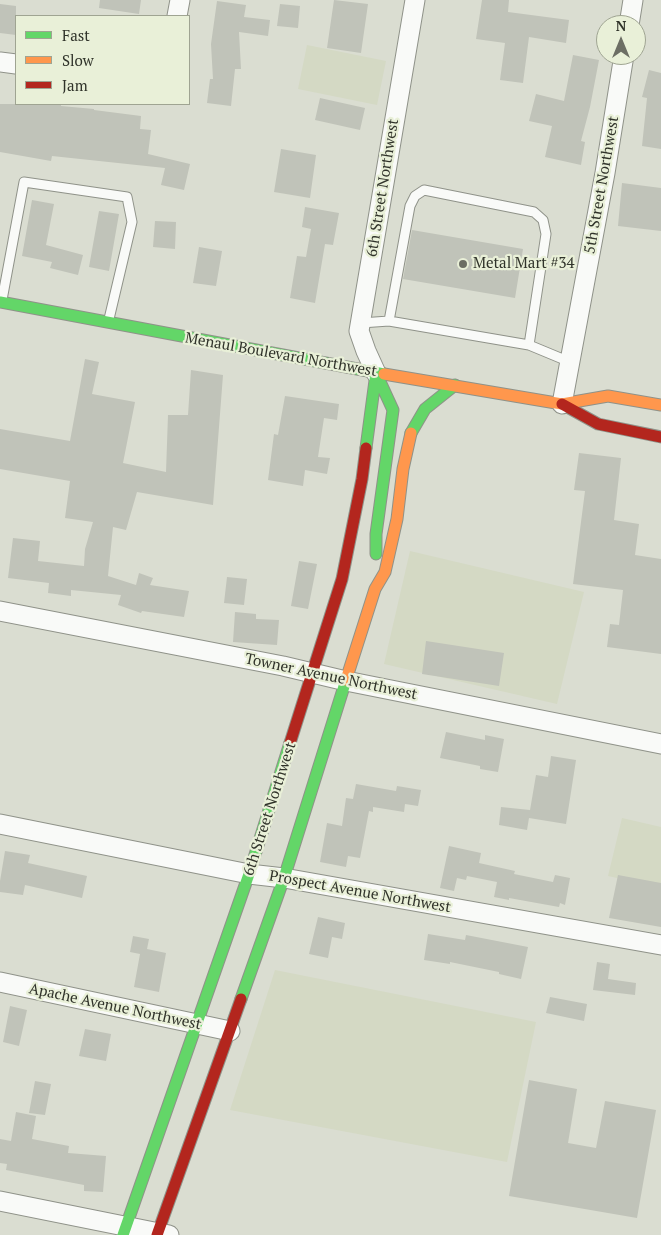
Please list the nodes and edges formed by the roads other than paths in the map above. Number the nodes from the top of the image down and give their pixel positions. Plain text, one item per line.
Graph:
1 (180, 0) edge
2 (415, 0) edge
3 (633, 0) edge
4 (177, 15) edge
5 (631, 15) edge
6 (0, 62) edge
7 (15, 64) edge
8 (622, 65) edge
9 (1, 302) edge
10 (389, 321) junction
11 (108, 323) junction
12 (361, 323) junction
13 (529, 345) junction
14 (570, 362) junction
15 (376, 373) junction
16 (455, 385) junction
17 (562, 404) junction
18 (661, 405) edge
19 (661, 437) edge
20 (375, 589) junction
21 (0, 611) edge
22 (313, 673) junction
23 (346, 681) junction
24 (661, 744) edge
25 (0, 824) edge
26 (249, 874) junction
27 (284, 878) junction
28 (661, 945) edge
29 (0, 982) edge
30 (196, 1024) junction
31 (230, 1031) junction
32 (0, 1201) edge
33 (125, 1231) edge
34 (161, 1234) edge

1 - 4 street
2 - 12 street, 6th Street Northwest
3 - 5 street
6 - 7 street
8 - 14 street, 5th Street Northwest
9 - 11 main road, Menaul Boulevard Northwest
9 - 11 lane
10 - 12 lane
10 - 13 lane
10 - 13 lane
11 - 15 main road, Menaul Boulevard Northwest
12 - 15 street, 6th Street Northwest
13 - 14 lane
14 - 17 street, 5th Street Northwest
15 - 16 main road, Menaul Boulevard Northwest
15 - 20 main road, 6th Street Northwest
15 - 22 main road, 6th Street Northwest
16 - 17 main road, Menaul Boulevard Northwest
16 - 20 main road, 6th Street Northwest
17 - 18 main road, Menaul Boulevard Northwest
17 - 19 main road, Menaul Boulevard Northwest
20 - 23 main road, 6th Street Northwest
21 - 22 street, Towner Avenue Northwest
22 - 23 street, Towner Avenue Northwest
22 - 26 main road, 6th Street Northwest
23 - 24 street, Towner Avenue Northwest
23 - 27 main road, 6th Street Northwest
25 - 26 street, Prospect Avenue Northwest
26 - 27 street, Prospect Avenue Northwest
26 - 30 main road, 6th Street Northwest
27 - 28 street, Prospect Avenue Northwest
27 - 31 main road, 6th Street Northwest
29 - 30 street, Apache Avenue Northwest
30 - 31 street, Apache Avenue Northwest
30 - 33 main road, 6th Street Northwest
31 - 34 main road, 6th Street Northwest
32 - 33 street
33 - 34 street

